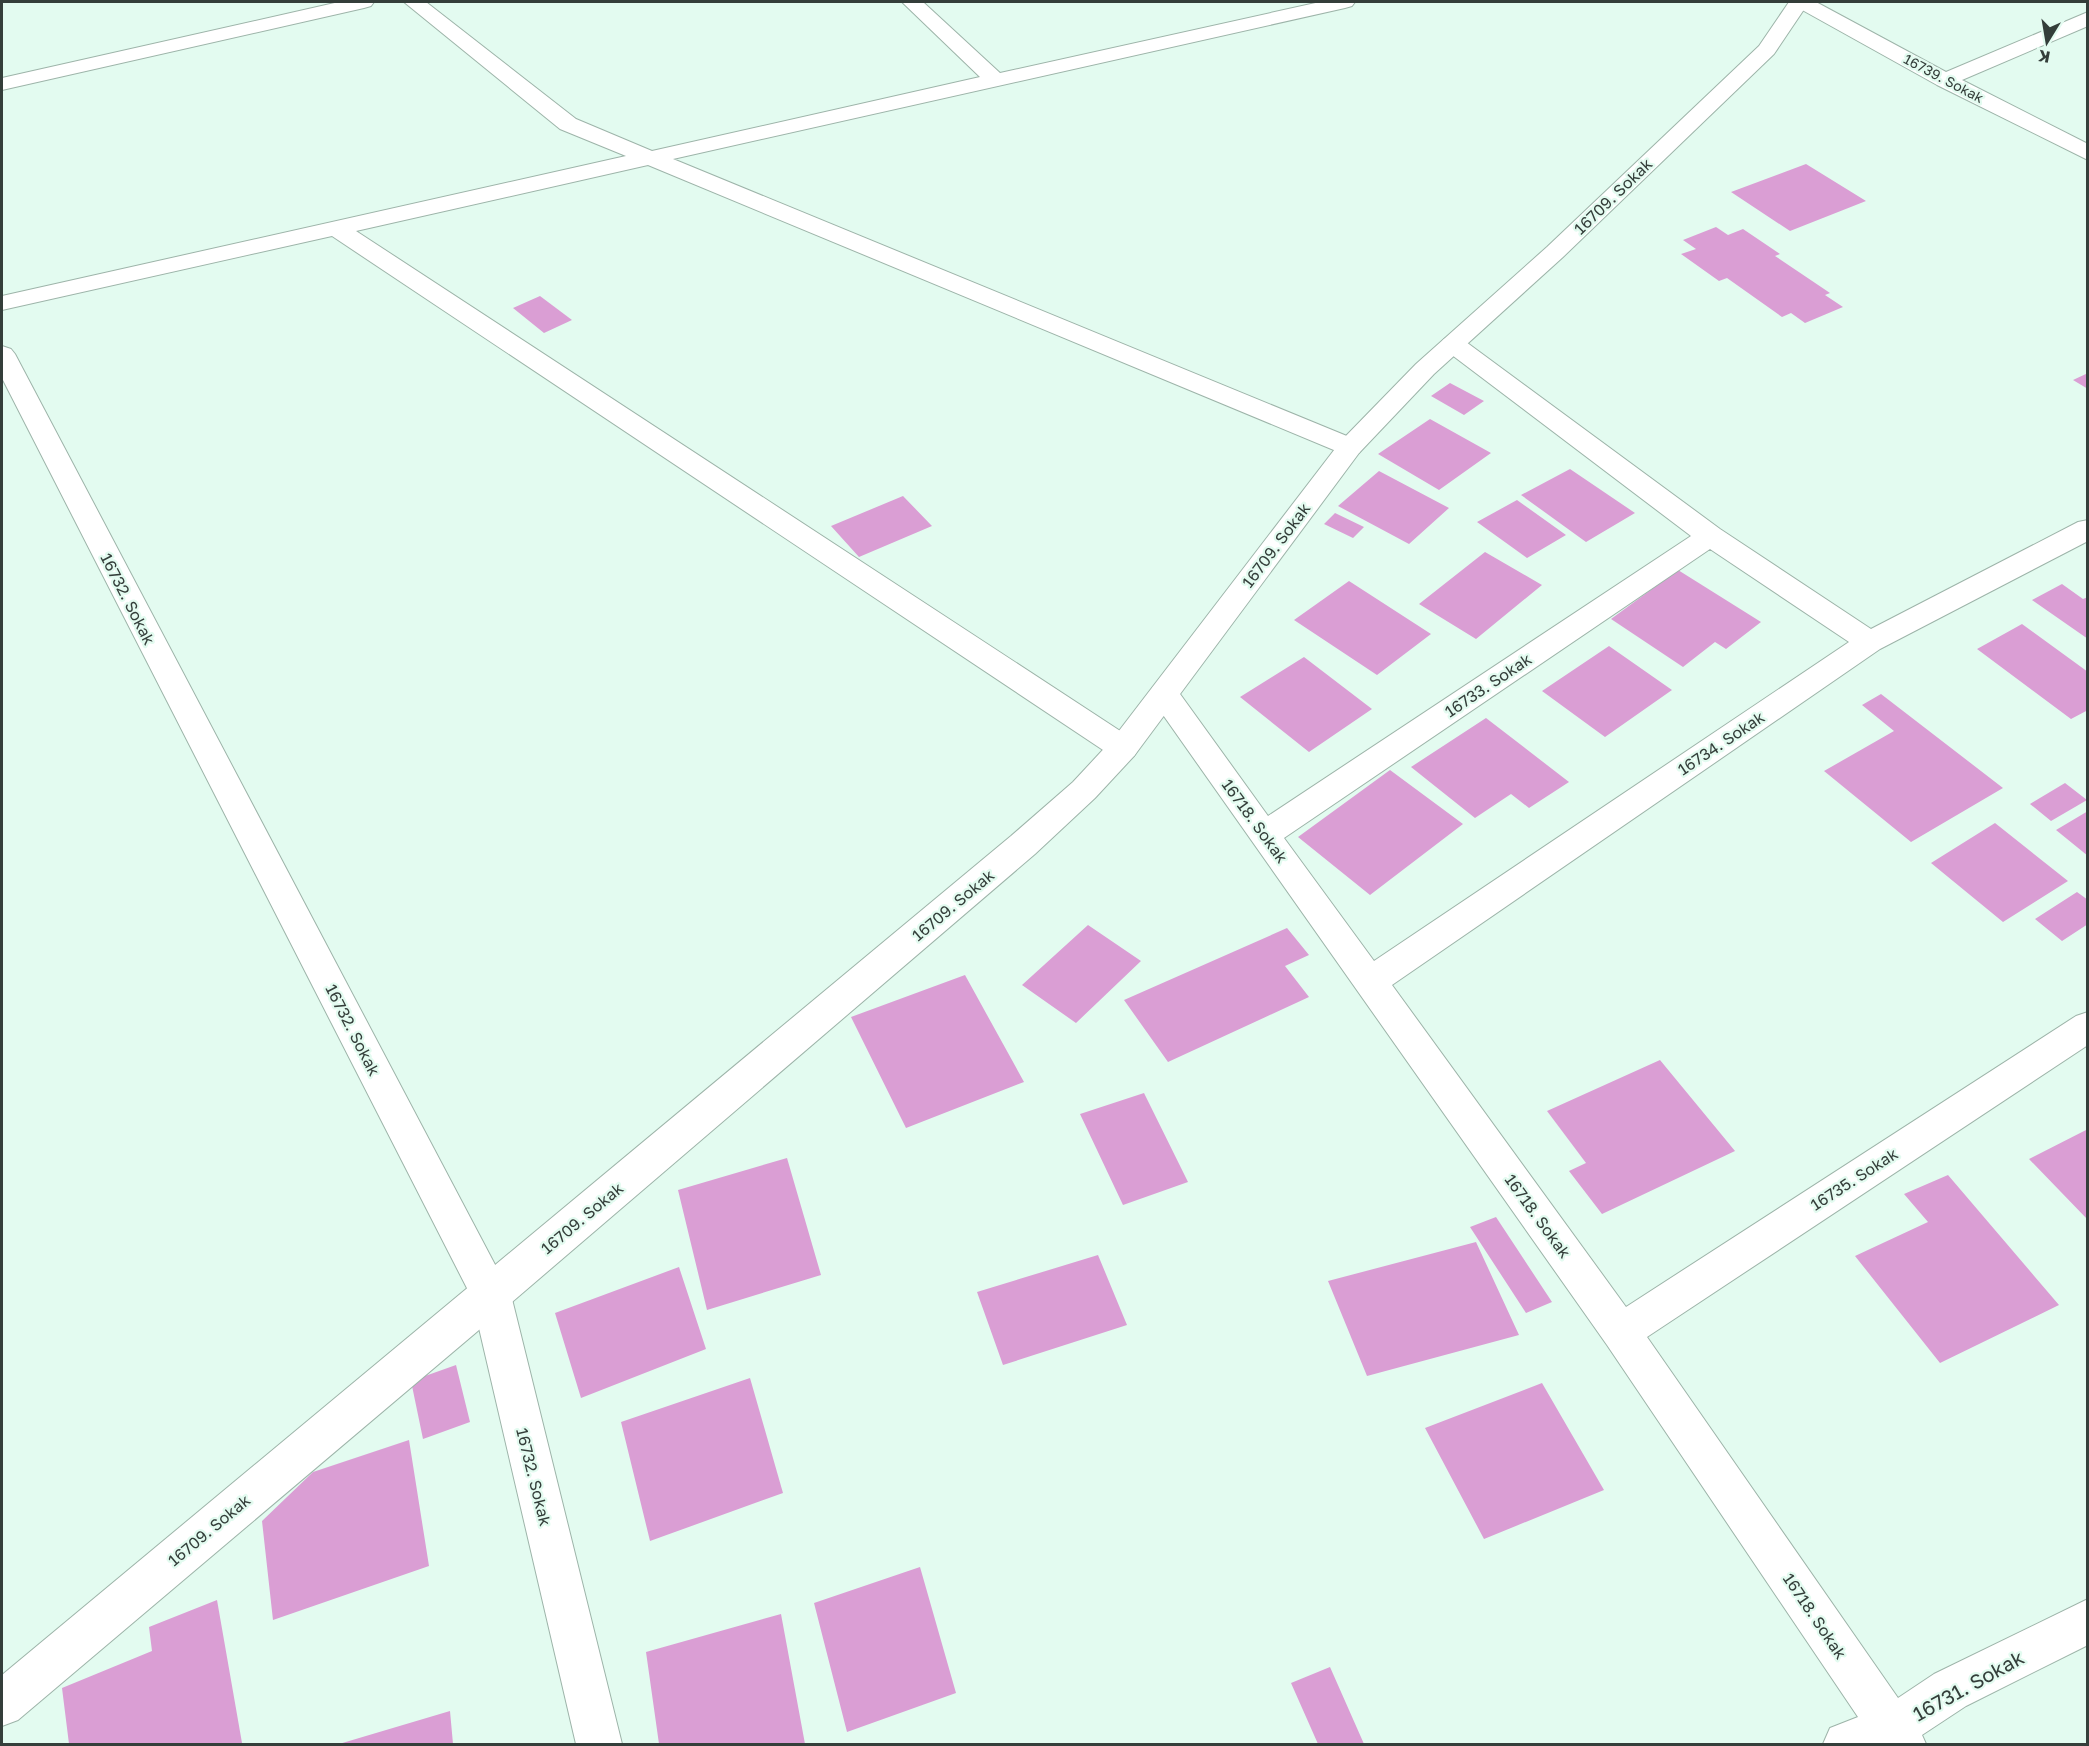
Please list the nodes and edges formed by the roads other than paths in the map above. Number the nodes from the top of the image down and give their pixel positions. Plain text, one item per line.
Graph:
1 (364, 2) edge
2 (414, 2) edge
3 (912, 2) edge
4 (1345, 2) edge
5 (1801, 2) edge
6 (2088, 18) edge
7 (995, 80) junction
8 (1945, 80) junction
9 (2, 84) edge
10 (2088, 153) edge
11 (650, 158) junction
12 (336, 228) junction
13 (2, 303) edge
14 (1453, 344) junction
15 (2, 354) edge
16 (1350, 447) junction
17 (2088, 529) edge
18 (1710, 536) junction
19 (1870, 642) junction
20 (1164, 695) junction
21 (1123, 748) junction
22 (1265, 834) junction
23 (1370, 982) junction
24 (2088, 1026) edge
25 (491, 1295) junction
26 (1621, 1332) junction
27 (2088, 1621) edge
28 (2, 1704) edge
29 (1897, 1737) edge
30 (599, 1744) edge
31 (1846, 1744) edge

1 - 9 street
2 - 11 street
3 - 7 street
4 - 7 street
5 - 8 street, 16739. Sokak
5 - 14 street, 16709. Sokak
6 - 8 street
7 - 11 street
8 - 10 street, 16739. Sokak
11 - 12 street
11 - 16 street
12 - 13 street
12 - 21 street
14 - 16 street, 16709. Sokak
14 - 18 street
15 - 25 street, 16732. Sokak
16 - 20 street, 16709. Sokak
17 - 19 street, 16734. Sokak
18 - 19 street
18 - 22 street, 16733. Sokak
19 - 23 street, 16734. Sokak
20 - 21 street, 16709. Sokak
20 - 22 street, 16718. Sokak
21 - 25 street, 16709. Sokak
22 - 23 street, 16718. Sokak
23 - 26 street, 16718. Sokak
24 - 26 street, 16735. Sokak
25 - 28 street, 16709. Sokak
25 - 30 street, 16732. Sokak
26 - 29 street, 16718. Sokak
27 - 29 street, 16731. Sokak
29 - 31 street, 16731. Sokak

